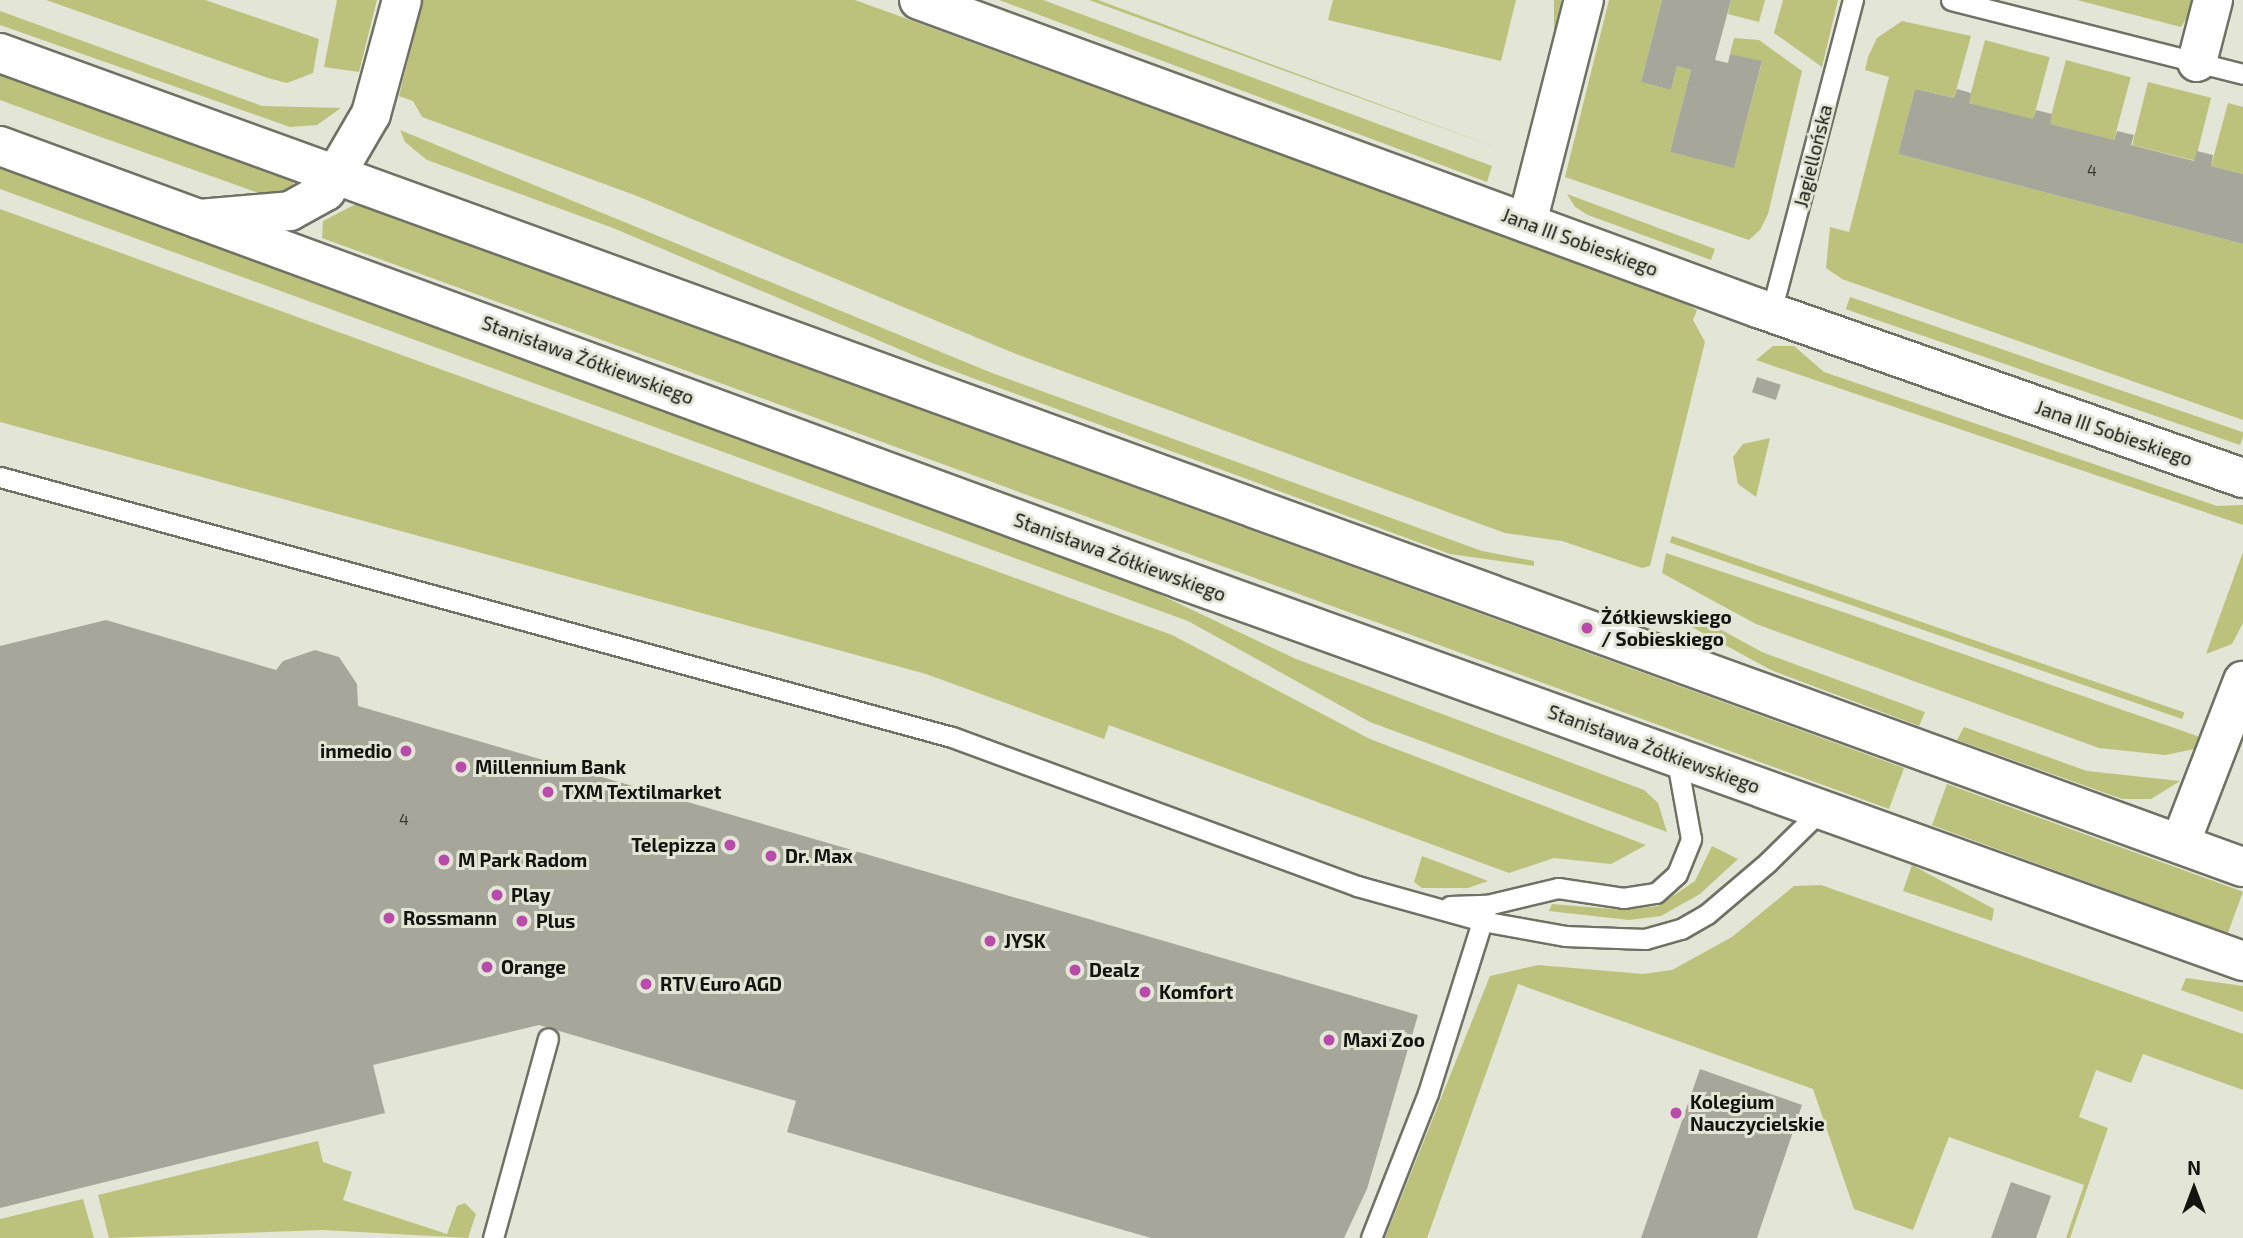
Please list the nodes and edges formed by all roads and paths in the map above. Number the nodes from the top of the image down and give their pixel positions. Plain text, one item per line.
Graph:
1 (401, 0) edge
2 (919, 0) edge
3 (1584, 0) edge
4 (1853, 0) edge
5 (1951, 0) edge
6 (2213, 0) edge
7 (0, 53) edge
8 (2197, 62) junction
9 (2243, 74) edge
10 (0, 146) edge
11 (338, 175) junction
12 (199, 219) junction
13 (1527, 223) junction
14 (1771, 312) junction
15 (0, 477) edge
16 (2243, 478) edge
17 (2243, 681) edge
18 (1676, 756) junction
19 (1822, 809) junction
20 (2180, 844) junction
21 (2243, 867) edge
22 (1484, 913) junction
23 (2243, 961) edge
24 (548, 1038) dead end
25 (494, 1238) edge
26 (1371, 1238) edge

1 - 11 main road
2 - 13 main road, Jana III Sobieskiego
3 - 13 main road
4 - 14 lane, Jagiellońska
5 - 8 lane
6 - 8 main road
7 - 11 main road
8 - 9 lane
10 - 12 main road, Stanisława Żółkiewskiego
11 - 12 main road
11 - 20 main road
12 - 18 main road, Stanisława Żółkiewskiego
13 - 14 main road, Jana III Sobieskiego
14 - 16 main road, Jana III Sobieskiego
15 - 22 lane
17 - 20 main road
18 - 19 main road, Stanisława Żółkiewskiego
18 - 22 lane
19 - 22 lane
19 - 23 main road, Stanisława Żółkiewskiego
20 - 21 main road
22 - 26 lane
24 - 25 lane

